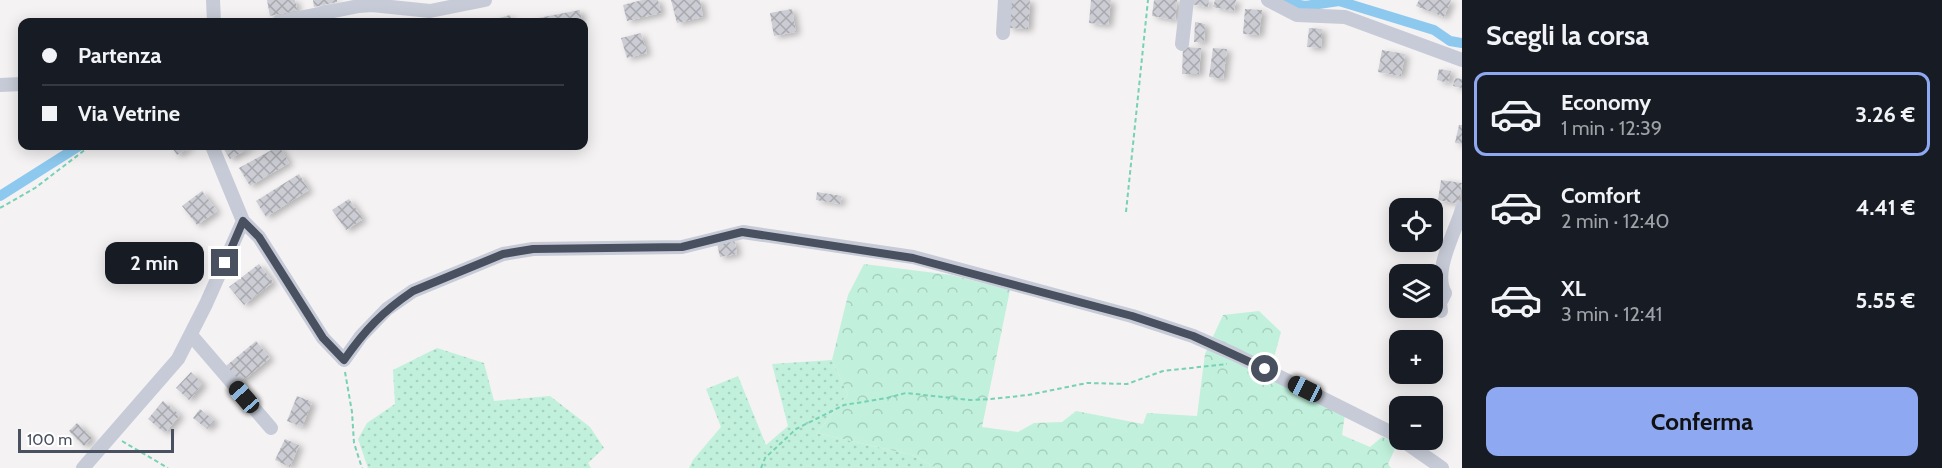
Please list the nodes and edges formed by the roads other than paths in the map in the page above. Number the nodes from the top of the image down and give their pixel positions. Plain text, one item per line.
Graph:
1 (213, 0) edge
2 (485, 0) edge
3 (1005, 0) edge
4 (1187, 0) edge
5 (1268, 0) edge
6 (214, 18) edge
7 (307, 18) edge
8 (1003, 33) dead end
9 (1182, 44) dead end
10 (1462, 60) edge
11 (18, 84) edge
12 (0, 85) edge
13 (214, 150) edge
14 (1462, 209) edge
15 (243, 221) junction
16 (1443, 266) edge
17 (190, 334) junction
18 (271, 428) dead end
19 (1389, 432) edge
20 (1417, 450) edge
21 (83, 468) edge
22 (1442, 468) edge

1 - 6 street
2 - 7 street
3 - 8 street
4 - 9 street
5 - 10 street
11 - 12 street
13 - 15 street
14 - 16 street
15 - 17 street
15 - 19 street
17 - 18 street
17 - 21 street
20 - 22 street

